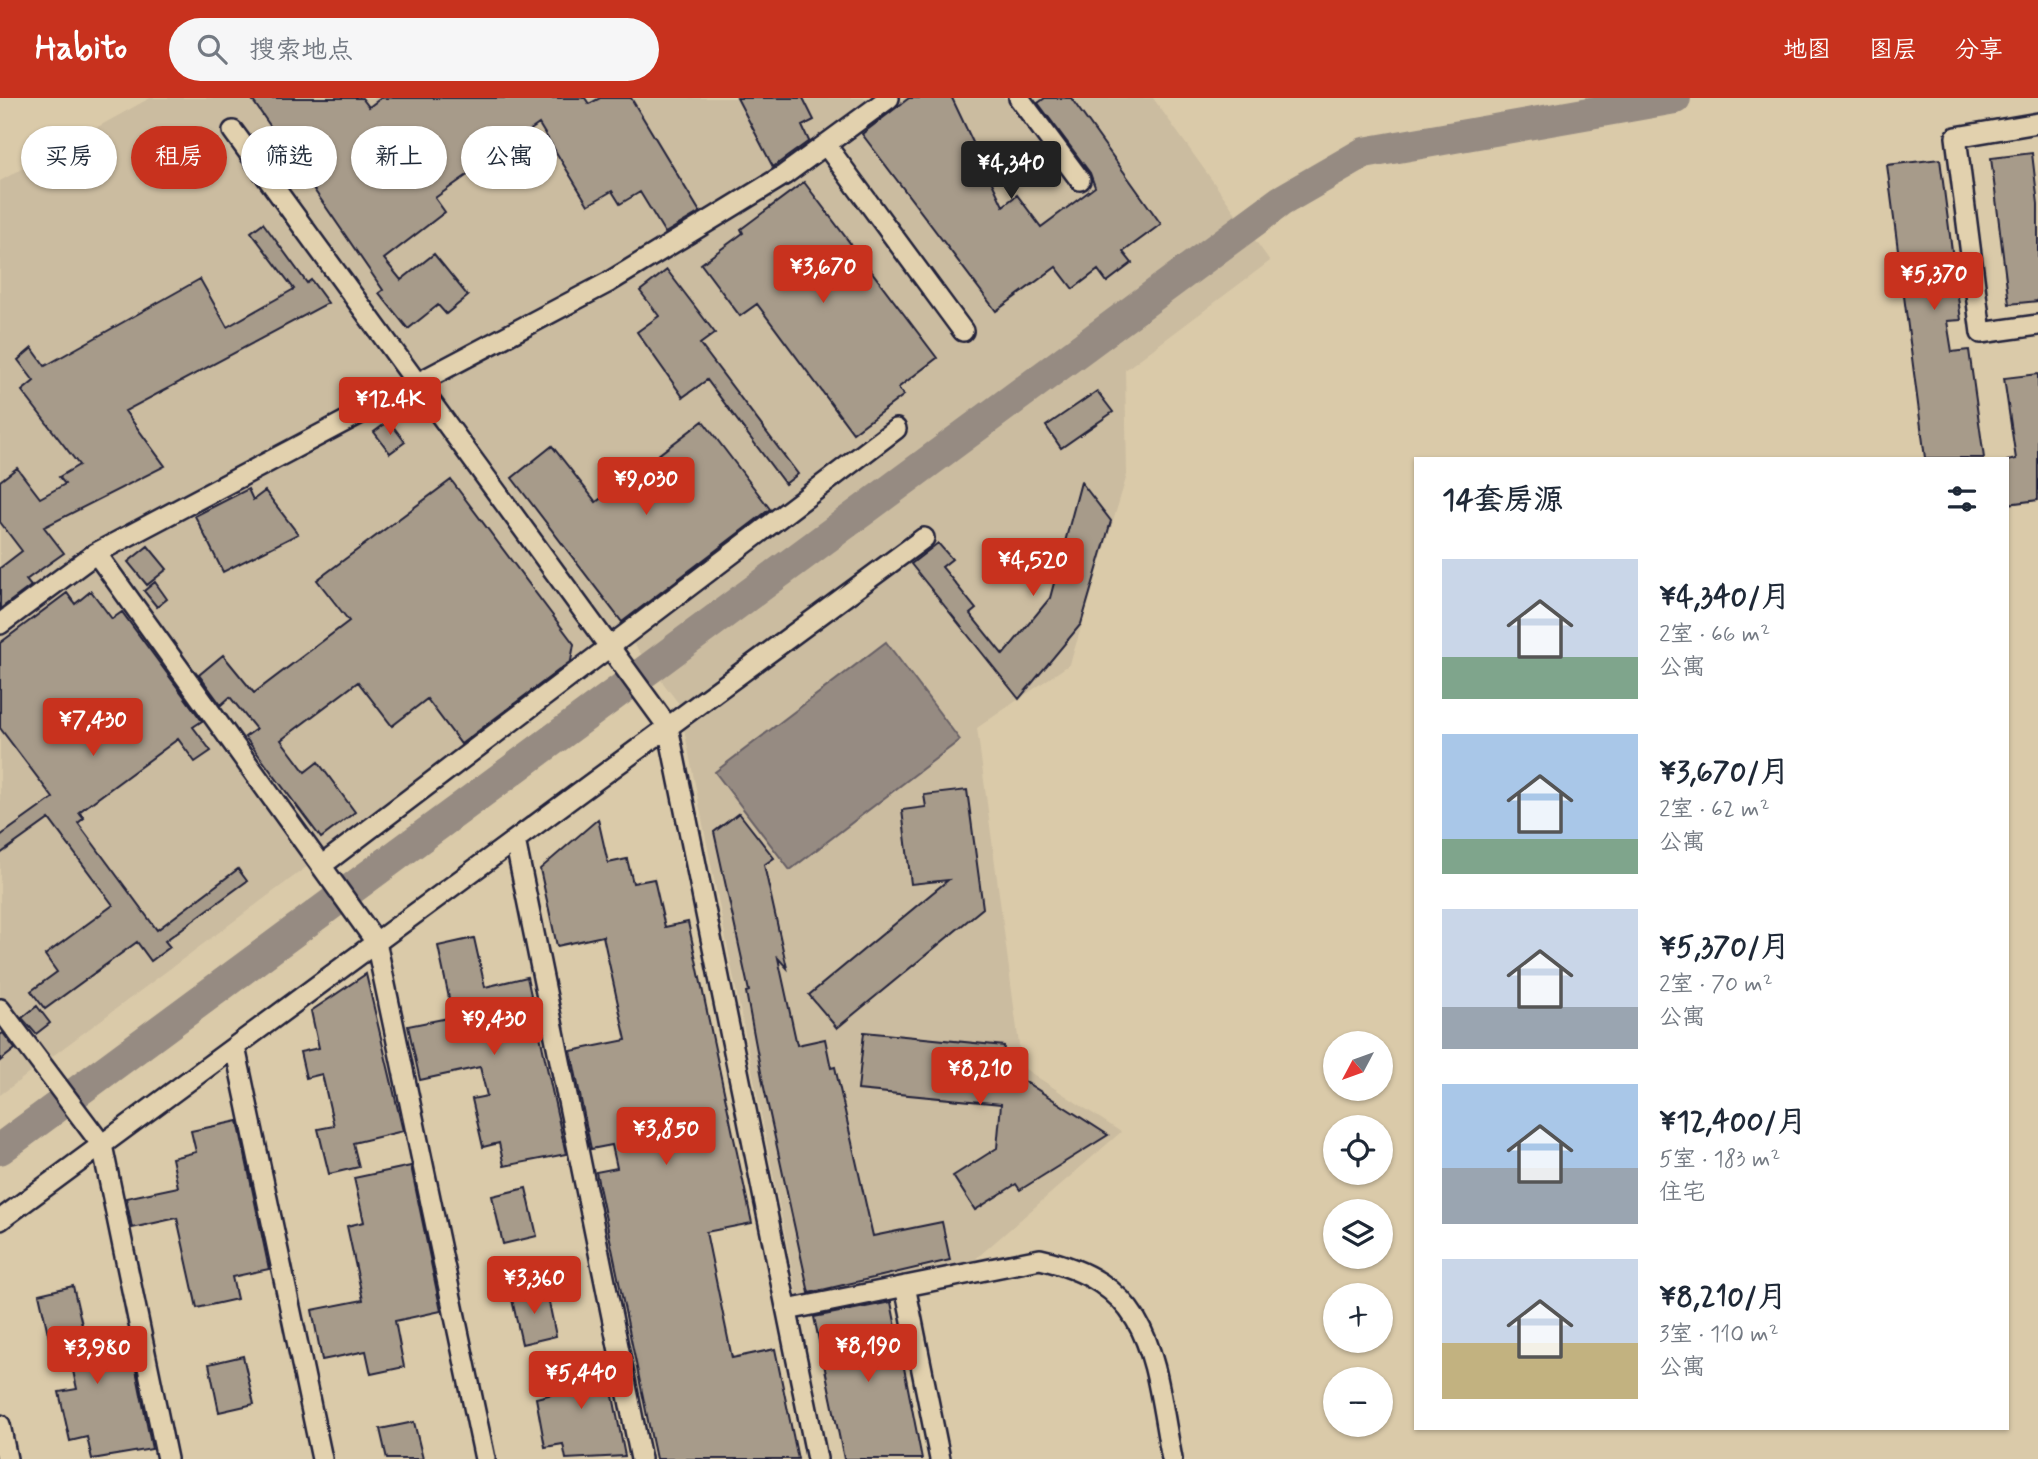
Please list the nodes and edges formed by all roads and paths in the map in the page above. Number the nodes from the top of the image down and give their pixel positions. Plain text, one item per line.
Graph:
1 (890, 98) edge
2 (1020, 98) edge
3 (2038, 123) edge
4 (233, 131) dead end
5 (826, 145) junction
6 (1080, 180) dead end
7 (2038, 325) edge
8 (963, 331) dead end
9 (417, 383) junction
10 (896, 429) dead end
11 (924, 538) dead end
12 (96, 553) junction
13 (0, 624) edge
14 (611, 648) junction
15 (668, 727) junction
16 (515, 840) junction
17 (321, 866) junction
18 (376, 942) junction
19 (0, 1009) edge
20 (235, 1047) junction
21 (102, 1145) junction
22 (0, 1220) edge
23 (905, 1286) junction
24 (787, 1310) junction
25 (0, 1424) edge
26 (7, 1459) edge
27 (167, 1459) edge
28 (322, 1459) edge
29 (485, 1459) edge
30 (641, 1459) edge
31 (817, 1459) edge
32 (940, 1459) edge
33 (1172, 1459) edge

1 - 5 street
2 - 6 street
3 - 7 street
4 - 9 street
5 - 8 street
5 - 9 street
9 - 12 street
9 - 14 street
10 - 14 street
11 - 15 street
12 - 13 street
12 - 17 street
14 - 15 street
14 - 17 street
15 - 16 street
15 - 24 street
16 - 18 street
16 - 30 street
17 - 18 street
18 - 20 street
18 - 29 street
19 - 21 street
20 - 21 street
20 - 28 street
21 - 22 street
21 - 27 street
23 - 24 street
23 - 32 street
23 - 33 street
24 - 31 street
25 - 26 street

